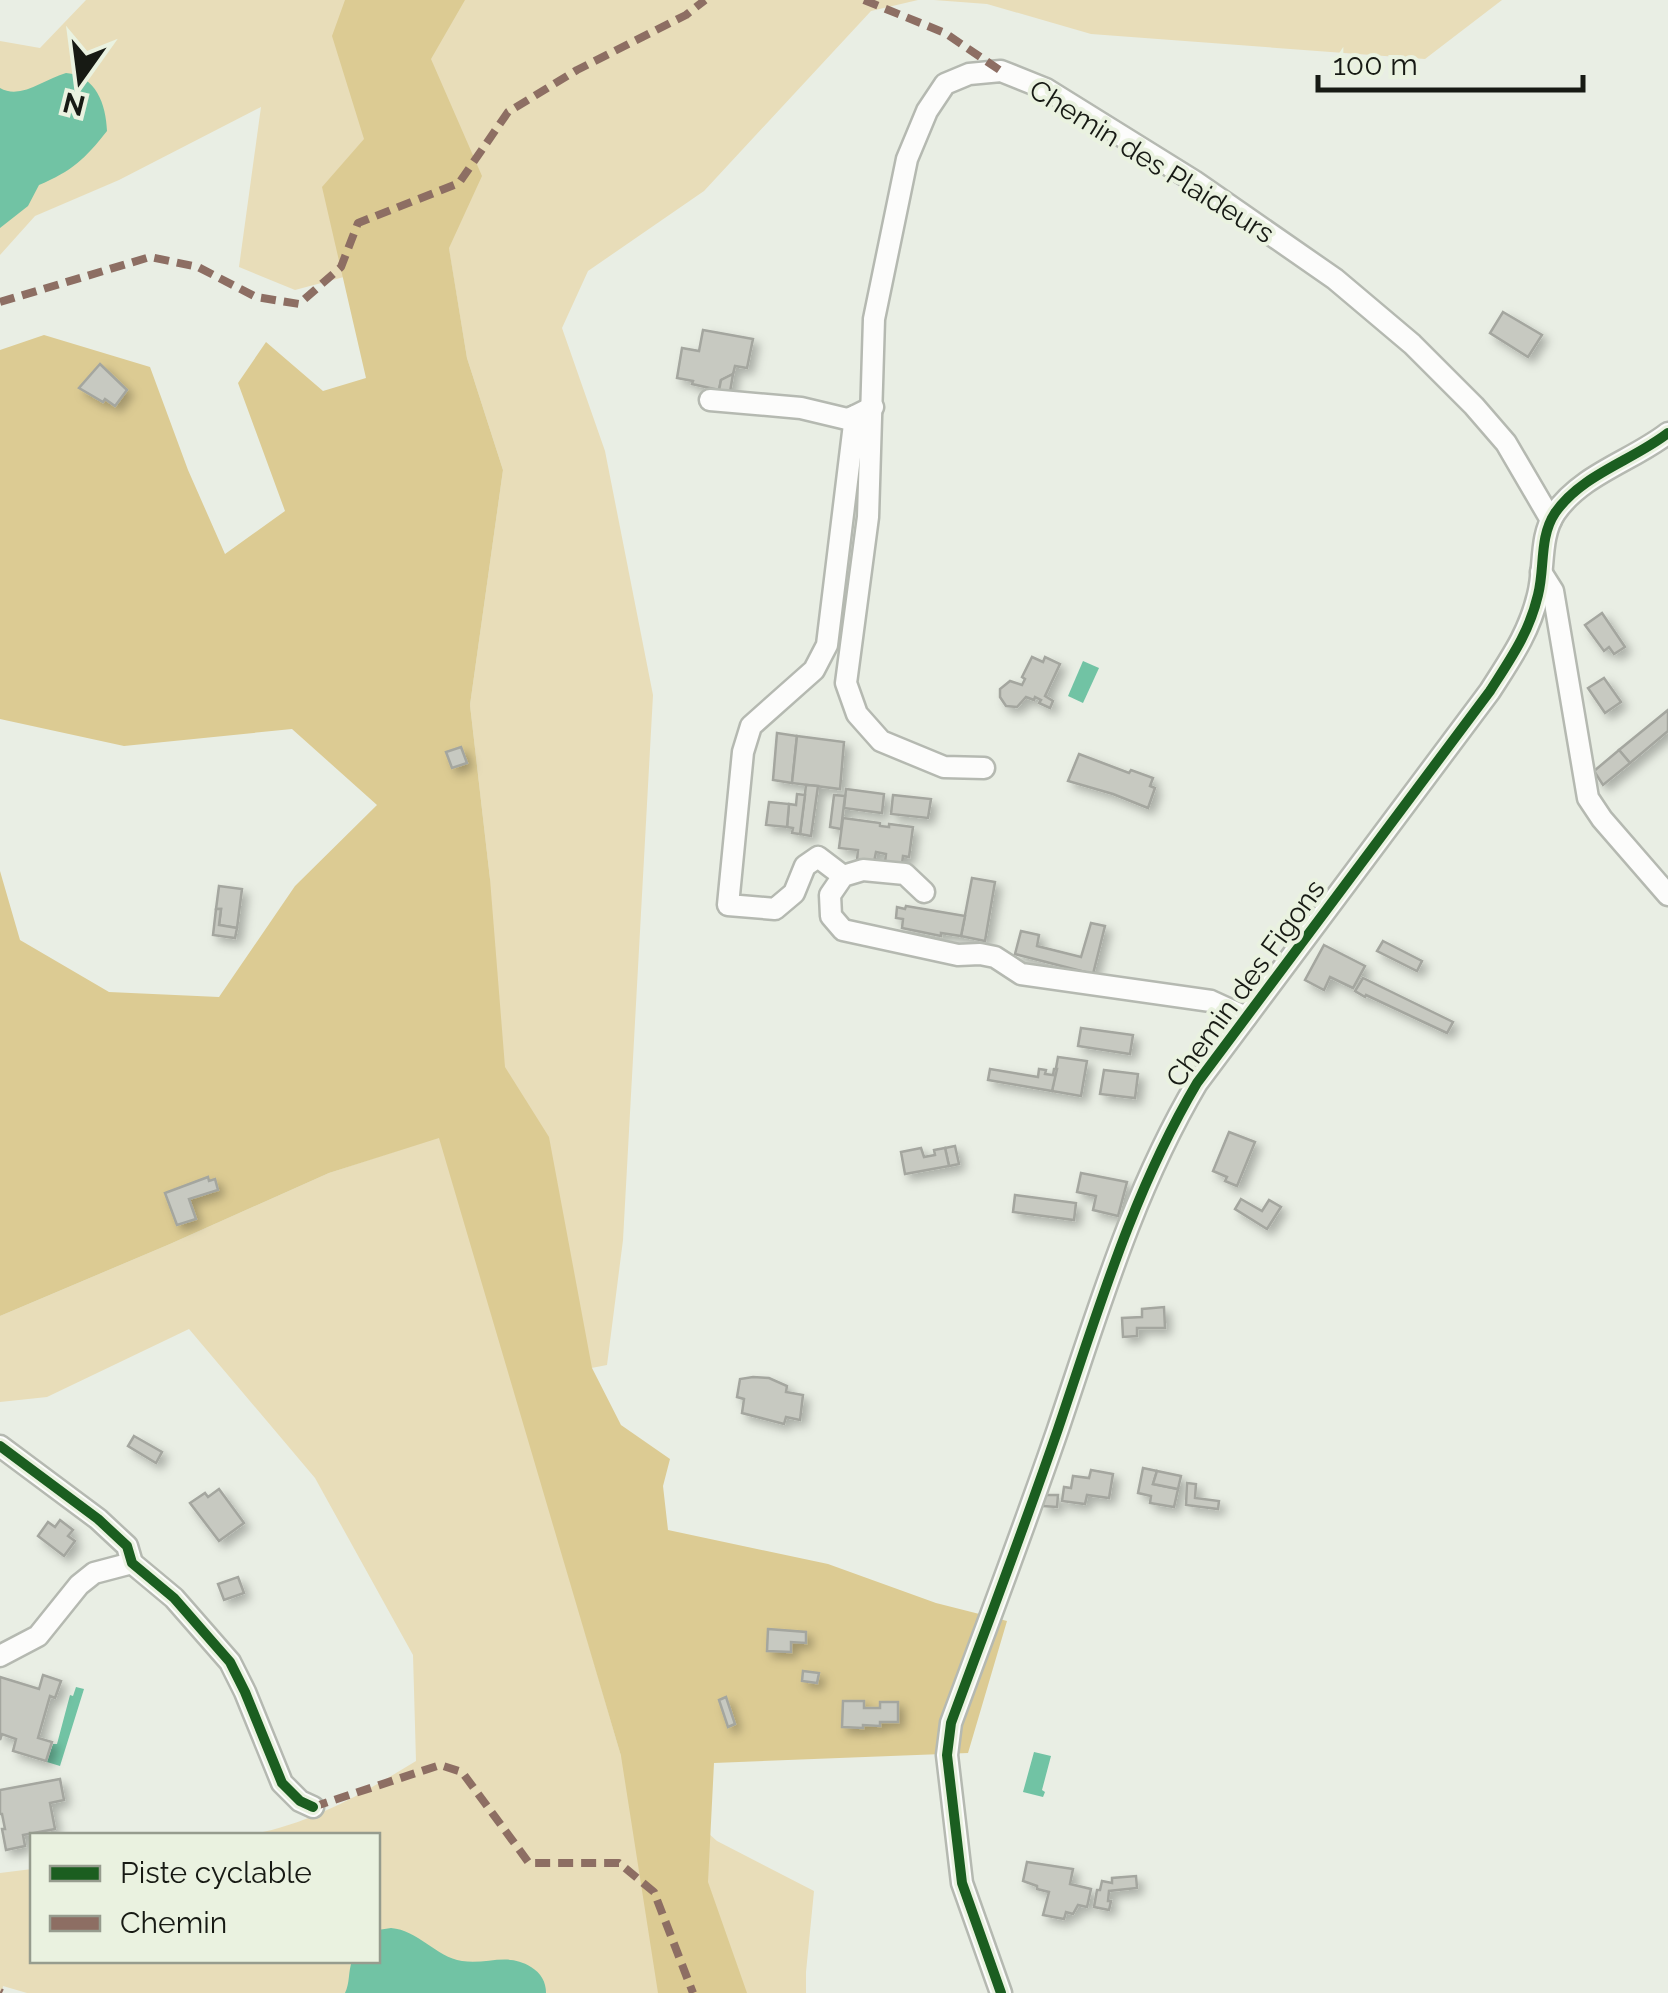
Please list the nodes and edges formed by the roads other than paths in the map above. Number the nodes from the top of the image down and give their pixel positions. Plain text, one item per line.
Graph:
1 (710, 400) dead end
2 (864, 412) junction
3 (1668, 433) edge
4 (1552, 520) junction
5 (1541, 572) junction
6 (984, 768) dead end
7 (844, 876) junction
8 (924, 892) dead end
9 (1668, 896) edge
10 (1246, 1016) junction
11 (0, 1446) edge
12 (132, 1563) junction
13 (0, 1656) edge
14 (313, 1807) dead end
15 (1001, 1993) edge

1 - 2 street
2 - 4 street, Chemin des Plaideurs
2 - 6 street, Chemin des Plaideurs
2 - 7 street
3 - 4 street, Chemin des Figons
4 - 5 street, Chemin des Figons
5 - 9 street
5 - 10 street, Chemin des Figons
7 - 8 street
7 - 10 street
10 - 15 street, Chemin des Figons
11 - 12 street
12 - 13 street
12 - 14 street

